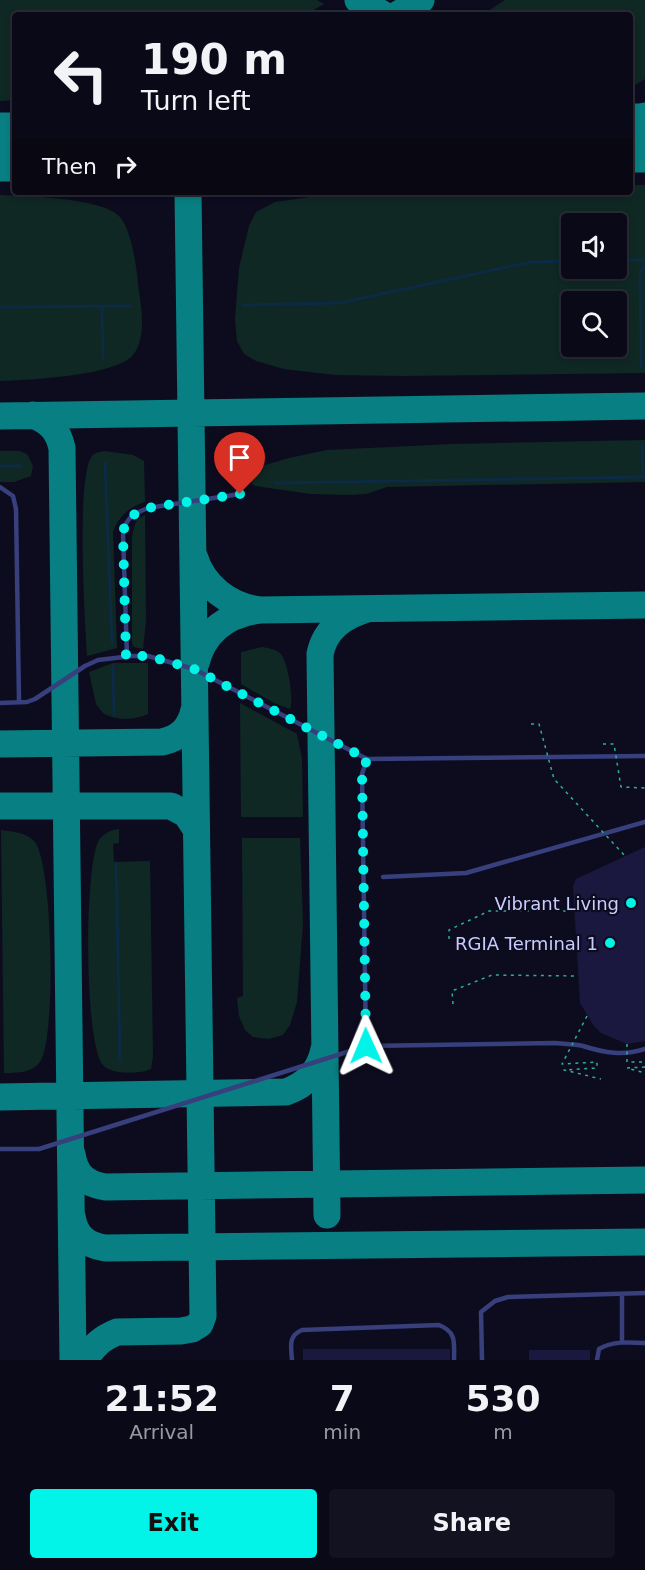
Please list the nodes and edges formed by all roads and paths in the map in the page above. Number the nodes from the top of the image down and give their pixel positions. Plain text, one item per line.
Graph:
1 (0, 487) edge
2 (240, 494) dead end
3 (126, 656) junction
4 (19, 702) junction
5 (0, 703) edge
6 (531, 724) dead end
7 (603, 744) dead end
8 (645, 756) edge
9 (367, 759) junction
10 (645, 788) edge
11 (645, 822) edge
12 (625, 856) dead end
13 (383, 877) dead end
14 (574, 911) dead end
15 (449, 939) dead end
16 (577, 976) dead end
17 (453, 1004) dead end
18 (587, 1016) dead end
19 (627, 1044) dead end
20 (366, 1046) junction
21 (645, 1049) edge
22 (645, 1062) edge
23 (645, 1067) edge
24 (645, 1073) edge
25 (601, 1079) dead end
26 (0, 1149) edge
27 (645, 1293) edge
28 (622, 1294) junction
29 (622, 1342) junction
30 (645, 1343) edge
31 (292, 1360) edge
32 (454, 1360) edge
33 (482, 1360) edge
34 (597, 1360) edge

1 - 4 lane
2 - 3 lane
3 - 4 lane
3 - 9 lane
4 - 5 lane
6 - 12 path, bridge
7 - 10 path, bridge
8 - 9 lane
9 - 20 lane
11 - 13 lane
14 - 15 path
16 - 17 path
18 - 25 path, bridge
19 - 22 path, bridge
20 - 21 lane
20 - 26 lane
23 - 24 path
27 - 28 lane
28 - 29 lane
28 - 33 lane
29 - 30 lane
29 - 34 lane
31 - 32 lane

